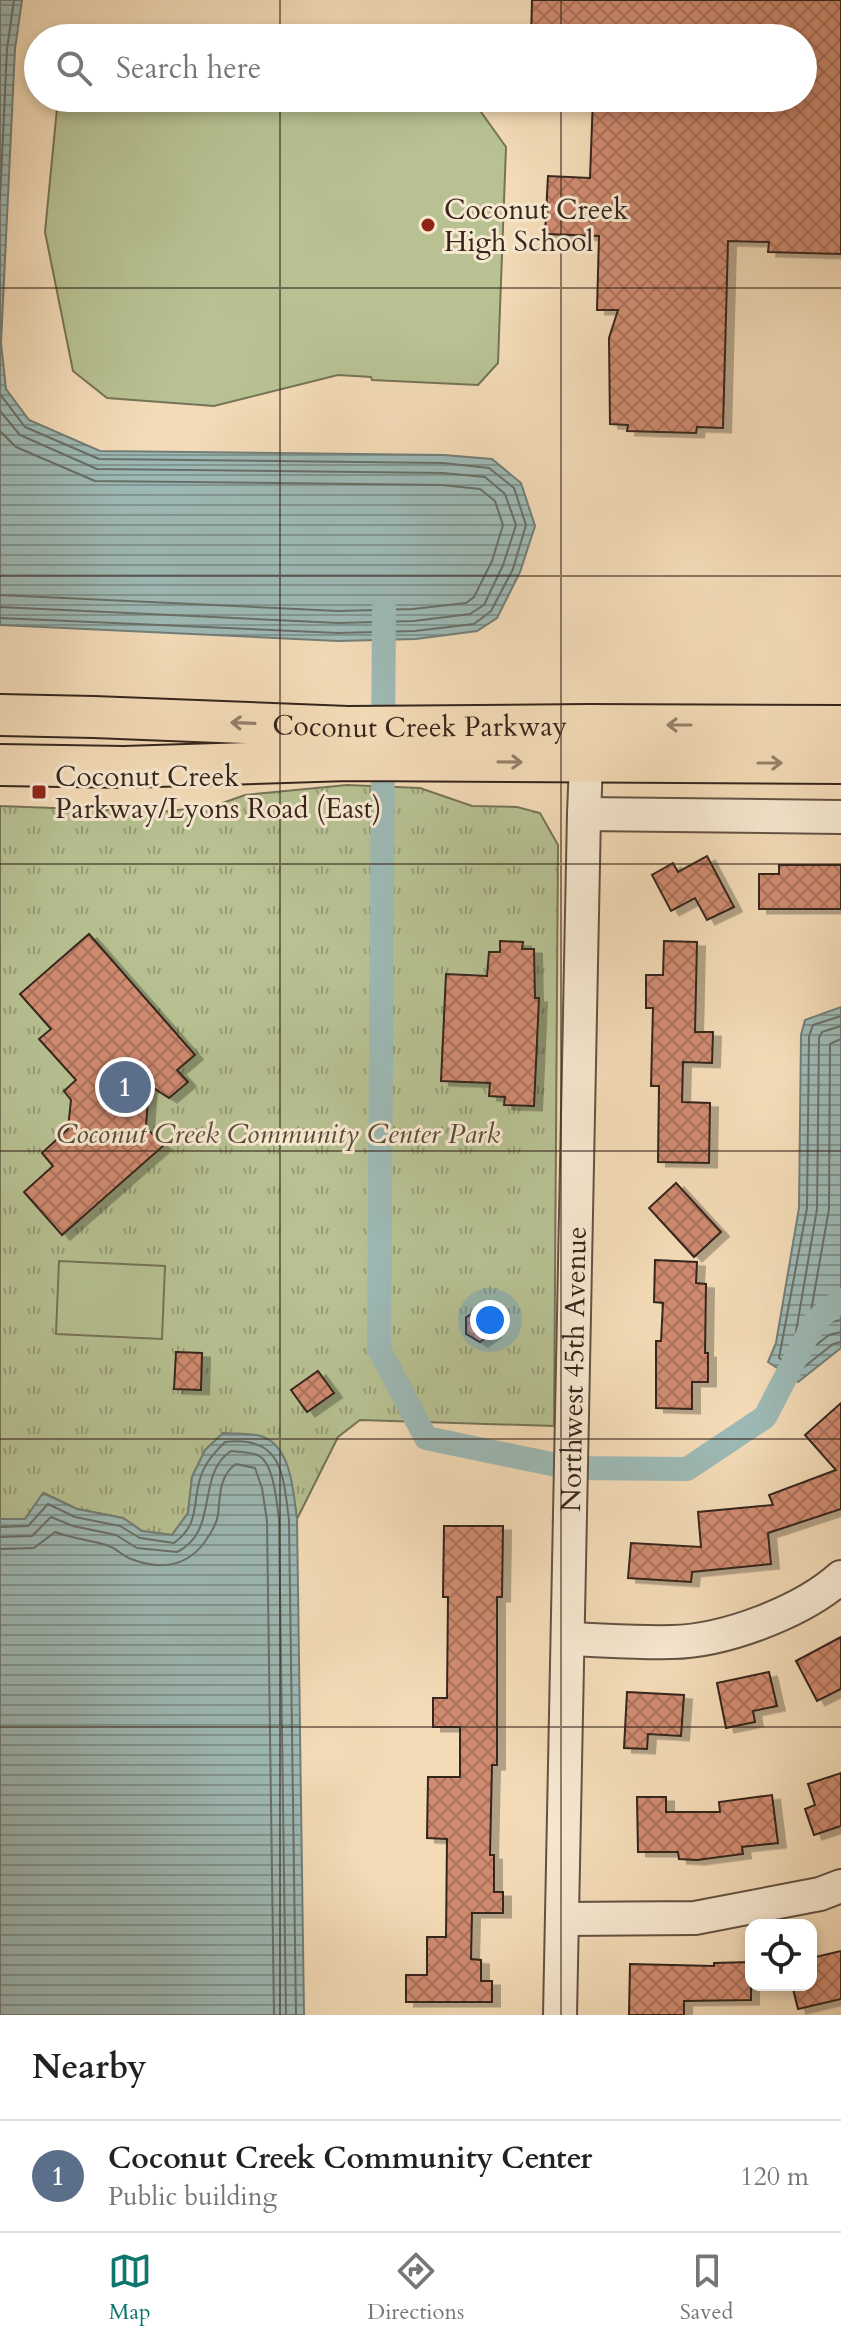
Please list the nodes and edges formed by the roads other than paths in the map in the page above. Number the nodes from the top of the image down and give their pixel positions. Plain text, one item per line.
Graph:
1 (0, 715) edge
2 (841, 726) edge
3 (348, 744) junction
4 (587, 744) junction
5 (841, 763) edge
6 (0, 765) edge
7 (584, 814) junction
8 (841, 817) edge
9 (841, 1577) edge
10 (568, 1639) junction
11 (841, 1886) edge
12 (562, 1919) junction
13 (560, 2015) edge

3 -> 1 main road, Coconut Creek Parkway
2 -> 4 main road, Coconut Creek Parkway
3 - 4 main road, Coconut Creek Parkway
3 - 6 main road, Coconut Creek Parkway
4 -> 5 main road, Coconut Creek Parkway
4 - 7 street, Northwest 45th Avenue
7 - 8 street
7 - 10 street, Northwest 45th Avenue
9 - 10 street
10 - 12 street, Northwest 45th Avenue
11 - 12 street
12 - 13 street, Northwest 45th Avenue

